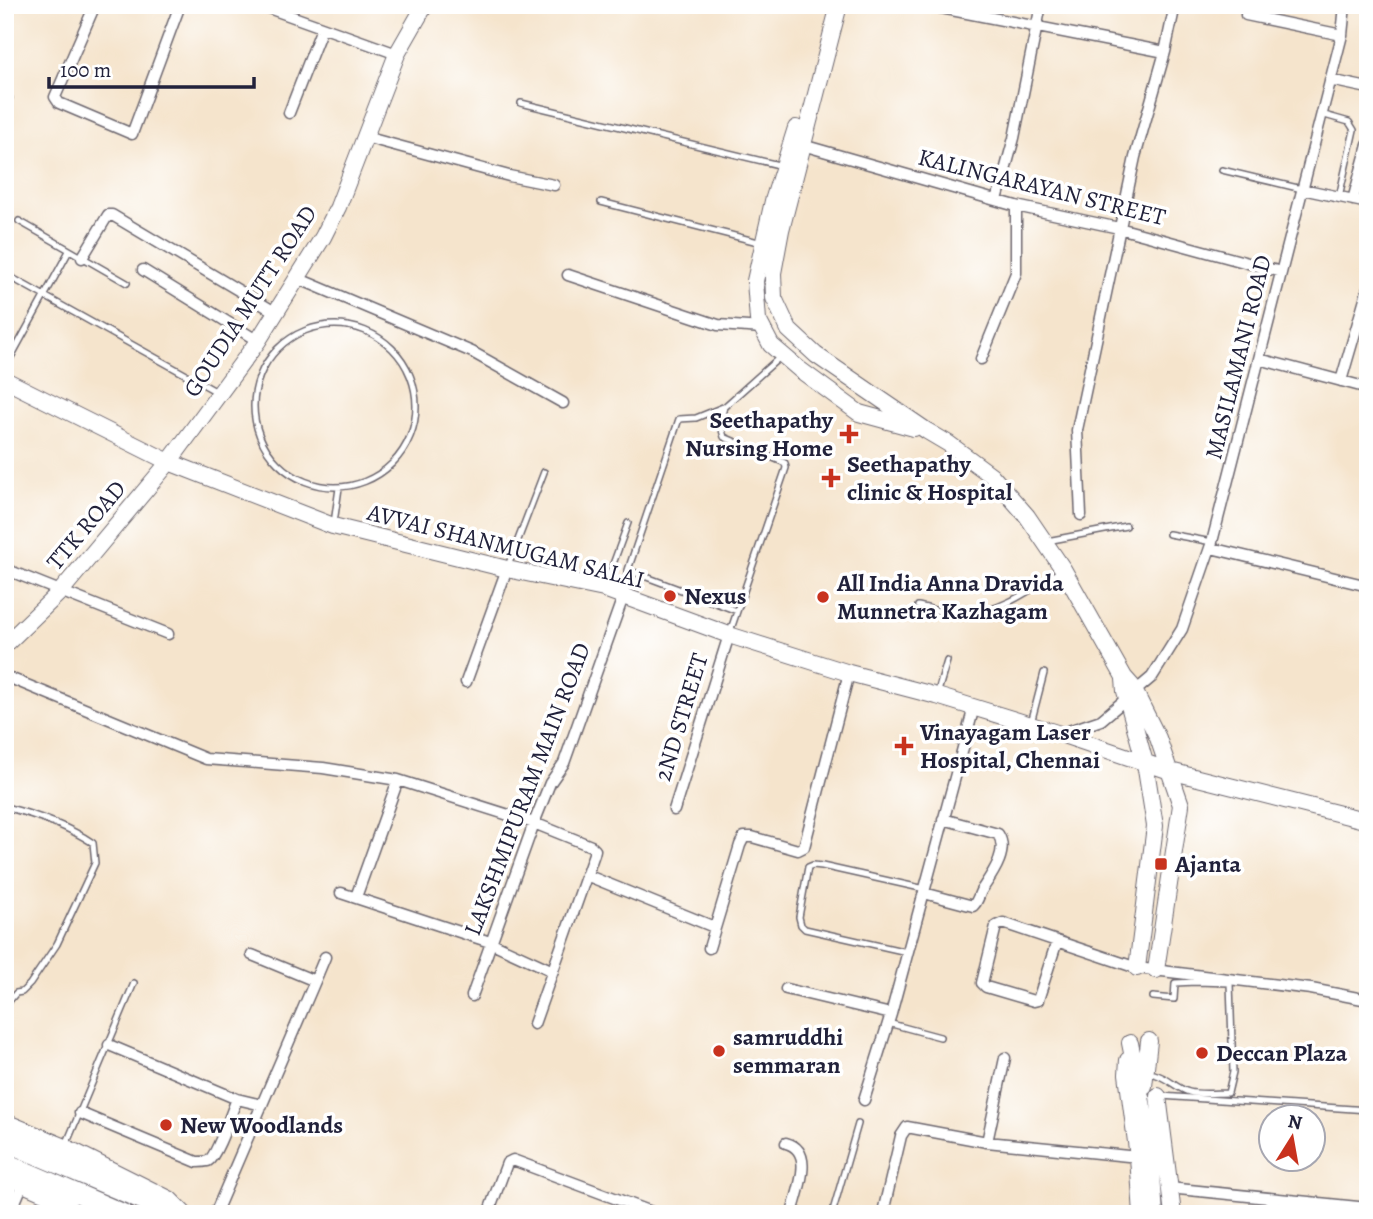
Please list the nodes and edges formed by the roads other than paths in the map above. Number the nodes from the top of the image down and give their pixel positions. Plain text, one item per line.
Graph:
1 (95, 5) edge
2 (180, 5) edge
3 (260, 5) edge
4 (425, 5) edge
5 (926, 5) edge
6 (1041, 5) edge
7 (1175, 5) edge
8 (1345, 5) edge
9 (830, 6) edge
10 (1246, 15) dead end
11 (1037, 25) junction
12 (322, 28) junction
13 (1342, 35) junction
14 (1165, 52) junction
15 (397, 54) junction
16 (1330, 80) junction
17 (1368, 88) edge
18 (520, 103) dead end
19 (289, 113) dead end
20 (1321, 114) junction
21 (365, 138) junction
22 (798, 144) junction
23 (1368, 145) edge
24 (785, 166) junction
25 (1222, 170) dead end
26 (554, 185) dead end
27 (1302, 189) junction
28 (1339, 197) junction
29 (997, 200) junction
30 (1353, 200) junction
31 (601, 202) dead end
32 (1368, 203) edge
33 (1016, 206) junction
34 (19, 220) dead end
35 (1119, 228) junction
36 (762, 243) junction
37 (69, 251) junction
38 (82, 258) junction
39 (144, 270) dead end
40 (1281, 272) junction
41 (5, 275) edge
42 (568, 275) dead end
43 (297, 278) junction
44 (128, 283) dead end
45 (1368, 288) edge
46 (44, 297) junction
47 (275, 312) junction
48 (763, 328) junction
49 (258, 341) junction
50 (782, 355) junction
51 (981, 359) dead end
52 (1259, 359) junction
53 (5, 368) edge
54 (5, 380) edge
55 (1341, 381) junction
56 (1368, 388) edge
57 (219, 393) junction
58 (563, 403) dead end
59 (724, 407) junction
60 (927, 431) junction
61 (169, 462) junction
62 (544, 472) dead end
63 (339, 488) junction
64 (1081, 515) dead end
65 (628, 523) dead end
66 (333, 526) junction
67 (1126, 526) dead end
68 (1169, 534) dead end
69 (1044, 542) junction
70 (1212, 545) junction
71 (5, 569) edge
72 (507, 569) junction
73 (1063, 569) junction
74 (628, 570) junction
75 (1368, 586) edge
76 (604, 589) junction
77 (61, 591) junction
78 (623, 597) junction
79 (918, 606) dead end
80 (737, 611) junction
81 (168, 634) dead end
82 (729, 635) junction
83 (5, 645) edge
84 (947, 661) dead end
85 (849, 673) junction
86 (1044, 673) dead end
87 (5, 676) edge
88 (466, 682) dead end
89 (1131, 695) junction
90 (937, 696) junction
91 (974, 707) junction
92 (1030, 726) junction
93 (1060, 734) junction
94 (1144, 762) junction
95 (1170, 771) junction
96 (398, 780) junction
97 (5, 807) edge
98 (674, 810) dead end
99 (943, 819) junction
100 (1368, 821) edge
101 (534, 823) junction
102 (586, 875) junction
103 (924, 891) junction
104 (341, 893) dead end
105 (356, 897) junction
106 (714, 927) junction
107 (1057, 941) junction
108 (490, 942) junction
109 (709, 948) dead end
110 (907, 952) junction
111 (252, 956) dead end
112 (325, 957) dead end
113 (1137, 968) junction
114 (1156, 970) junction
115 (553, 971) junction
116 (1196, 979) junction
117 (315, 981) junction
118 (134, 983) dead end
119 (786, 989) dead end
120 (472, 996) dead end
121 (1153, 997) dead end
122 (1368, 1000) edge
123 (5, 1006) edge
124 (889, 1019) junction
125 (534, 1024) dead end
126 (940, 1037) dead end
127 (1149, 1041) dead end
128 (109, 1045) junction
129 (1005, 1058) dead end
130 (1154, 1074) dead end
131 (1150, 1096) junction
132 (237, 1099) junction
133 (864, 1100) dead end
134 (262, 1105) junction
135 (1368, 1110) edge
136 (80, 1114) junction
137 (5, 1123) edge
138 (859, 1124) dead end
139 (5, 1142) edge
140 (986, 1142) junction
141 (786, 1143) dead end
142 (65, 1148) junction
143 (1138, 1157) junction
144 (5, 1162) edge
145 (5, 1175) edge
146 (23, 1183) junction
147 (1169, 1188) junction
148 (1283, 1200) junction
149 (884, 1208) dead end
150 (1368, 1208) edge
151 (793, 1212) edge
152 (10, 1214) edge
153 (96, 1214) edge
154 (125, 1214) edge
155 (177, 1214) edge
156 (183, 1214) edge
157 (215, 1214) edge
158 (488, 1214) edge
159 (657, 1214) edge
160 (809, 1214) edge
161 (832, 1214) edge
162 (1142, 1214) edge
163 (1155, 1214) edge
164 (1173, 1214) edge
165 (1282, 1214) edge

1 - 2 street
3 - 12 street
4 - 15 main road, GOUDIA MUTT ROAD
5 - 11 street
6 - 11 street
7 - 14 street
8 - 13 street, MASILAMANI ROAD
9 - 22 main road
10 - 13 street
11 - 14 street
11 - 29 street
12 - 15 street
12 - 19 street
13 - 16 street, MASILAMANI ROAD
14 - 35 street
15 - 21 main road, GOUDIA MUTT ROAD
16 - 17 street
16 - 20 street, MASILAMANI ROAD
18 - 24 lane
20 - 27 street, MASILAMANI ROAD
20 - 28 lane
21 - 26 street
21 - 43 main road, GOUDIA MUTT ROAD
22 - 24 main road
22 - 29 street, KALINGARAYAN STREET
22 - 60 main road
23 - 30 street
24 - 36 main road
25 - 27 lane
27 - 28 street
27 - 40 street, MASILAMANI ROAD
28 - 30 street
29 - 33 street, KALINGARAYAN STREET
30 - 32 street
31 - 36 lane
33 - 35 street, KALINGARAYAN STREET
33 - 51 street
34 - 37 lane
35 - 40 street, KALINGARAYAN STREET
35 - 64 street
36 - 48 main road
37 - 38 lane
37 - 46 lane
38 - 44 lane
38 - 47 street
39 - 49 street
40 - 52 street, MASILAMANI ROAD
41 - 46 lane
42 - 48 street
43 - 47 main road, GOUDIA MUTT ROAD
43 - 58 street
45 - 55 street
46 - 53 lane
46 - 57 lane
47 - 49 main road, GOUDIA MUTT ROAD
48 - 50 main road
49 - 57 main road, GOUDIA MUTT ROAD
50 - 59 lane
50 - 60 main road
52 - 55 street
52 - 70 street, MASILAMANI ROAD
54 - 61 main road, AVVAI SHANMUGAM SALAI
55 - 56 street
57 - 61 main road, GOUDIA MUTT ROAD
59 - 74 lane
59 - 80 lane
60 - 69 main road
61 - 66 main road, AVVAI SHANMUGAM SALAI
61 - 77 main road, TTK ROAD
62 - 72 lane
63 - 63 lane
63 - 66 lane
65 - 76 lane
66 - 72 main road, AVVAI SHANMUGAM SALAI
67 - 69 lane
68 - 70 lane
69 - 73 main road
70 - 75 street
70 - 89 street, MASILAMANI ROAD
71 - 77 street
72 - 76 main road, AVVAI SHANMUGAM SALAI
72 - 88 street
73 - 79 lane
73 - 89 main road
74 - 78 lane
74 - 80 lane
76 - 78 main road, AVVAI SHANMUGAM SALAI
77 - 81 street
77 - 83 main road, TTK ROAD
78 - 82 main road, AVVAI SHANMUGAM SALAI
78 - 101 street, LAKSHMIPURAM MAIN ROAD
80 - 82 lane
82 - 85 main road, AVVAI SHANMUGAM SALAI
82 - 98 street, 2ND STREET
84 - 90 lane
85 - 90 main road, AVVAI SHANMUGAM SALAI
85 - 106 street
86 - 92 lane
87 - 96 street
89 - 93 street, MASILAMANI ROAD
89 - 94 main road
89 - 95 main road
90 - 91 main road, AVVAI SHANMUGAM SALAI
91 - 92 main road, AVVAI SHANMUGAM SALAI
91 - 99 street
92 - 93 main road, AVVAI SHANMUGAM SALAI
93 - 94 main road, AVVAI SHANMUGAM SALAI
94 - 95 main road, AVVAI SHANMUGAM SALAI
94 - 113 main road
95 - 100 main road, AVVAI SHANMUGAM SALAI
95 - 114 main road
96 - 101 street
96 - 105 street
97 - 123 lane
99 - 103 street
99 - 103 street
101 - 102 street
101 - 108 street, LAKSHMIPURAM MAIN ROAD
102 - 106 street
102 - 115 street
103 - 110 street
103 - 110 lane
104 - 105 street
105 - 108 street
106 - 109 street
107 - 107 street
107 - 113 street
108 - 115 street
108 - 120 street, LAKSHMIPURAM MAIN ROAD
110 - 124 street
111 - 117 street
112 - 117 street
113 - 114 street
114 - 116 street
115 - 125 street
116 - 121 lane
116 - 122 street
116 - 130 lane
117 - 134 street
118 - 128 lane
119 - 124 street
124 - 126 lane
124 - 133 street
127 - 131 main road
128 - 132 street
128 - 136 lane
129 - 140 street
131 - 135 lane
131 - 143 main road
131 - 147 main road
131 - 163 main road
132 - 134 street
132 - 136 street
134 - 157 street
136 - 142 lane
137 - 142 main road
138 - 161 lane
139 - 155 main road
140 - 143 street
140 - 149 street
141 - 151 street
142 - 156 main road
143 - 162 main road
144 - 154 main road
145 - 146 main road
146 - 152 street
146 - 153 main road
147 - 148 street
147 - 164 main road
148 - 150 street
148 - 165 street
151 - 160 lane
158 - 159 street

